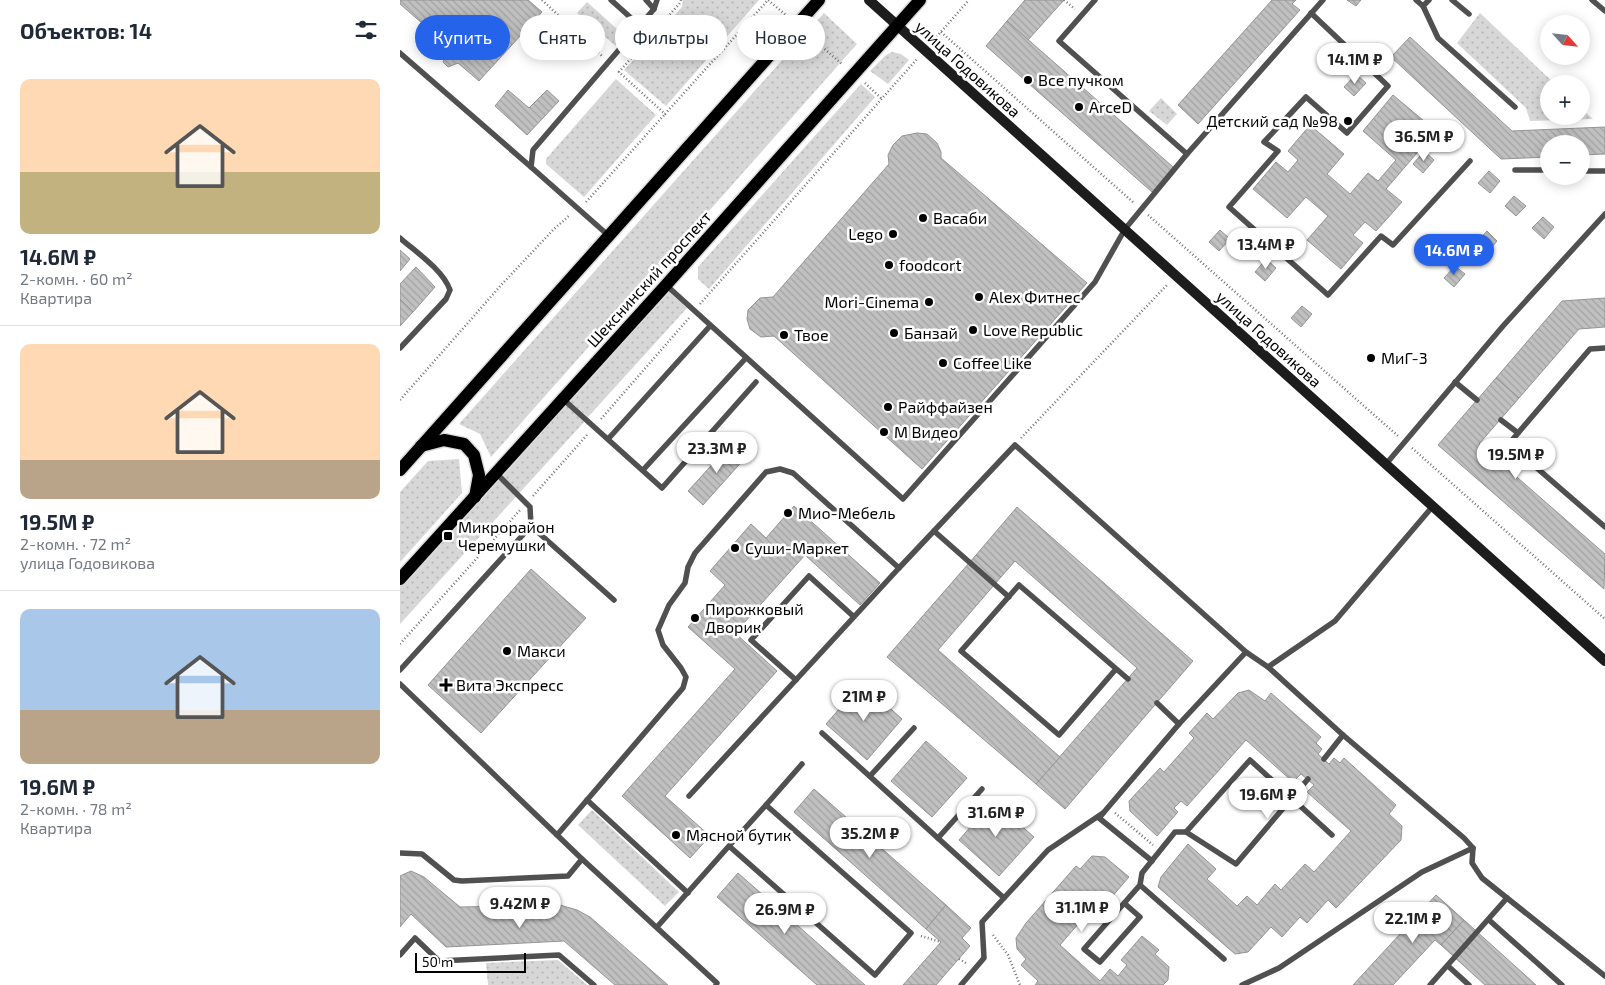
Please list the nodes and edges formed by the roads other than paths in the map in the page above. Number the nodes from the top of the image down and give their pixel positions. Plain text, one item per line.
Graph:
1 (611, 0) edge
2 (646, 0) edge
3 (657, 0) edge
4 (820, 0) edge
5 (868, 0) edge
6 (920, 0) edge
7 (1095, 0) edge
8 (1323, 0) edge
9 (1416, 0) edge
10 (1429, 0) edge
11 (1452, 0) edge
12 (1592, 0) edge
13 (1423, 6) junction
14 (654, 10) junction
15 (1605, 11) edge
16 (1311, 14) junction
17 (1468, 14) dead end
18 (628, 15) edge
19 (650, 15) edge
20 (897, 26) junction
21 (400, 53) edge
22 (615, 55) edge
23 (1515, 107) dead end
24 (1188, 154) junction
25 (1470, 161) dead end
26 (531, 167) junction
27 (1515, 170) dead end
28 (1540, 170) edge
29 (1590, 171) edge
30 (1605, 171) edge
31 (1605, 214) edge
32 (1125, 229) junction
33 (609, 236) junction
34 (400, 238) edge
35 (666, 285) junction
36 (710, 326) junction
37 (400, 348) edge
38 (1605, 348) edge
39 (746, 358) junction
40 (756, 382) dead end
41 (1455, 382) junction
42 (563, 399) junction
43 (1477, 400) dead end
44 (1501, 420) dead end
45 (1518, 433) junction
46 (609, 438) junction
47 (421, 446) junction
48 (1386, 464) junction
49 (400, 470) edge
50 (643, 470) junction
51 (496, 473) junction
52 (474, 497) junction
53 (1433, 506) junction
54 (531, 526) junction
55 (1605, 527) edge
56 (934, 531) junction
57 (899, 568) junction
58 (400, 580) edge
59 (1009, 596) junction
60 (614, 600) dead end
61 (853, 616) junction
62 (1246, 652) junction
63 (1605, 661) edge
64 (1268, 667) junction
65 (1116, 669) junction
66 (400, 670) edge
67 (1128, 679) dead end
68 (796, 680) junction
69 (400, 684) edge
70 (1157, 703) dead end
71 (1179, 724) junction
72 (914, 728) dead end
73 (822, 733) dead end
74 (1343, 735) junction
75 (1324, 759) dead end
76 (802, 764) dead end
77 (870, 776) junction
78 (1308, 780) dead end
79 (982, 789) dead end
80 (689, 796) dead end
81 (1292, 798) junction
82 (588, 800) junction
83 (766, 805) junction
84 (1104, 813) junction
85 (1186, 832) junction
86 (557, 835) junction
87 (1332, 835) dead end
88 (938, 838) junction
89 (730, 846) junction
90 (1473, 848) junction
91 (400, 853) edge
92 (582, 859) junction
93 (1152, 861) junction
94 (1140, 885) junction
95 (688, 893) junction
96 (1004, 898) junction
97 (1507, 898) junction
98 (1124, 903) junction
99 (1489, 920) junction
100 (656, 926) junction
101 (400, 955) edge
102 (1224, 959) dead end
103 (1448, 966) junction
104 (1605, 976) edge
105 (594, 985) edge
106 (716, 985) edge
107 (961, 985) edge
108 (1242, 985) edge
109 (1430, 985) edge
110 (1469, 985) edge
111 (1562, 985) edge

1 - 18 lane
2 - 14 lane
3 - 14 lane
4 - 33 main road
5 - 20 street, улица Годовикова
6 - 20 main road, Шекснинский проспект
7 - 24 lane
8 - 16 lane
9 - 13 lane
10 - 13 lane
11 - 17 lane
12 - 15 lane
13 - 23 lane
14 - 19 lane
16 - 24 lane
16 - 25 lane
20 - 32 street, улица Годовикова
20 - 35 main road, Шекснинский проспект
21 - 26 lane
22 - 26 lane
24 - 32 lane
26 - 33 lane
27 - 28 lane
29 - 30 lane
31 - 41 lane
32 - 39 lane
32 - 48 street, улица Годовикова
33 - 47 main road
34 - 37 lane
35 - 36 lane
35 - 42 main road, Шекснинский проспект
36 - 39 lane
36 - 46 lane
38 - 45 lane
39 - 50 lane
40 - 50 lane
41 - 43 lane
41 - 48 lane
42 - 46 lane
42 - 51 main road, Шекснинский проспект
44 - 45 lane
45 - 55 lane
46 - 50 lane
47 - 49 main road
47 - 52 main road
48 - 53 street, улица Годовикова
51 - 52 main road, Шекснинский проспект
51 - 54 lane
52 - 58 main road, Шекснинский проспект
53 - 63 street, улица Годовикова
53 - 64 lane
54 - 60 lane
54 - 66 lane
56 - 57 lane
56 - 59 lane
56 - 62 lane
57 - 61 lane
57 - 82 lane
59 - 65 lane
59 - 65 lane
61 - 68 lane
61 - 68 lane
62 - 64 lane
62 - 71 lane
64 - 74 lane
65 - 67 lane
68 - 80 lane
69 - 86 lane
70 - 71 lane
71 - 84 lane
72 - 77 lane
73 - 77 lane
74 - 75 lane
74 - 90 lane
76 - 83 lane
77 - 88 lane
78 - 81 lane
79 - 88 lane
81 - 85 lane
81 - 85 lane
81 - 87 lane
82 - 86 lane
82 - 95 lane
83 - 89 lane
83 - 89 lane
84 - 93 lane
84 - 96 lane
85 - 93 lane
86 - 92 lane
88 - 96 lane
89 - 95 lane
90 - 97 lane
90 - 108 lane
91 - 92 lane
92 - 100 lane
93 - 94 lane
94 - 98 lane
94 - 102 lane
95 - 100 lane
96 - 107 lane
97 - 99 lane
97 - 104 lane
98 - 98 lane
99 - 103 lane
99 - 111 lane
100 - 106 lane
101 - 105 lane
103 - 109 lane
103 - 110 lane

